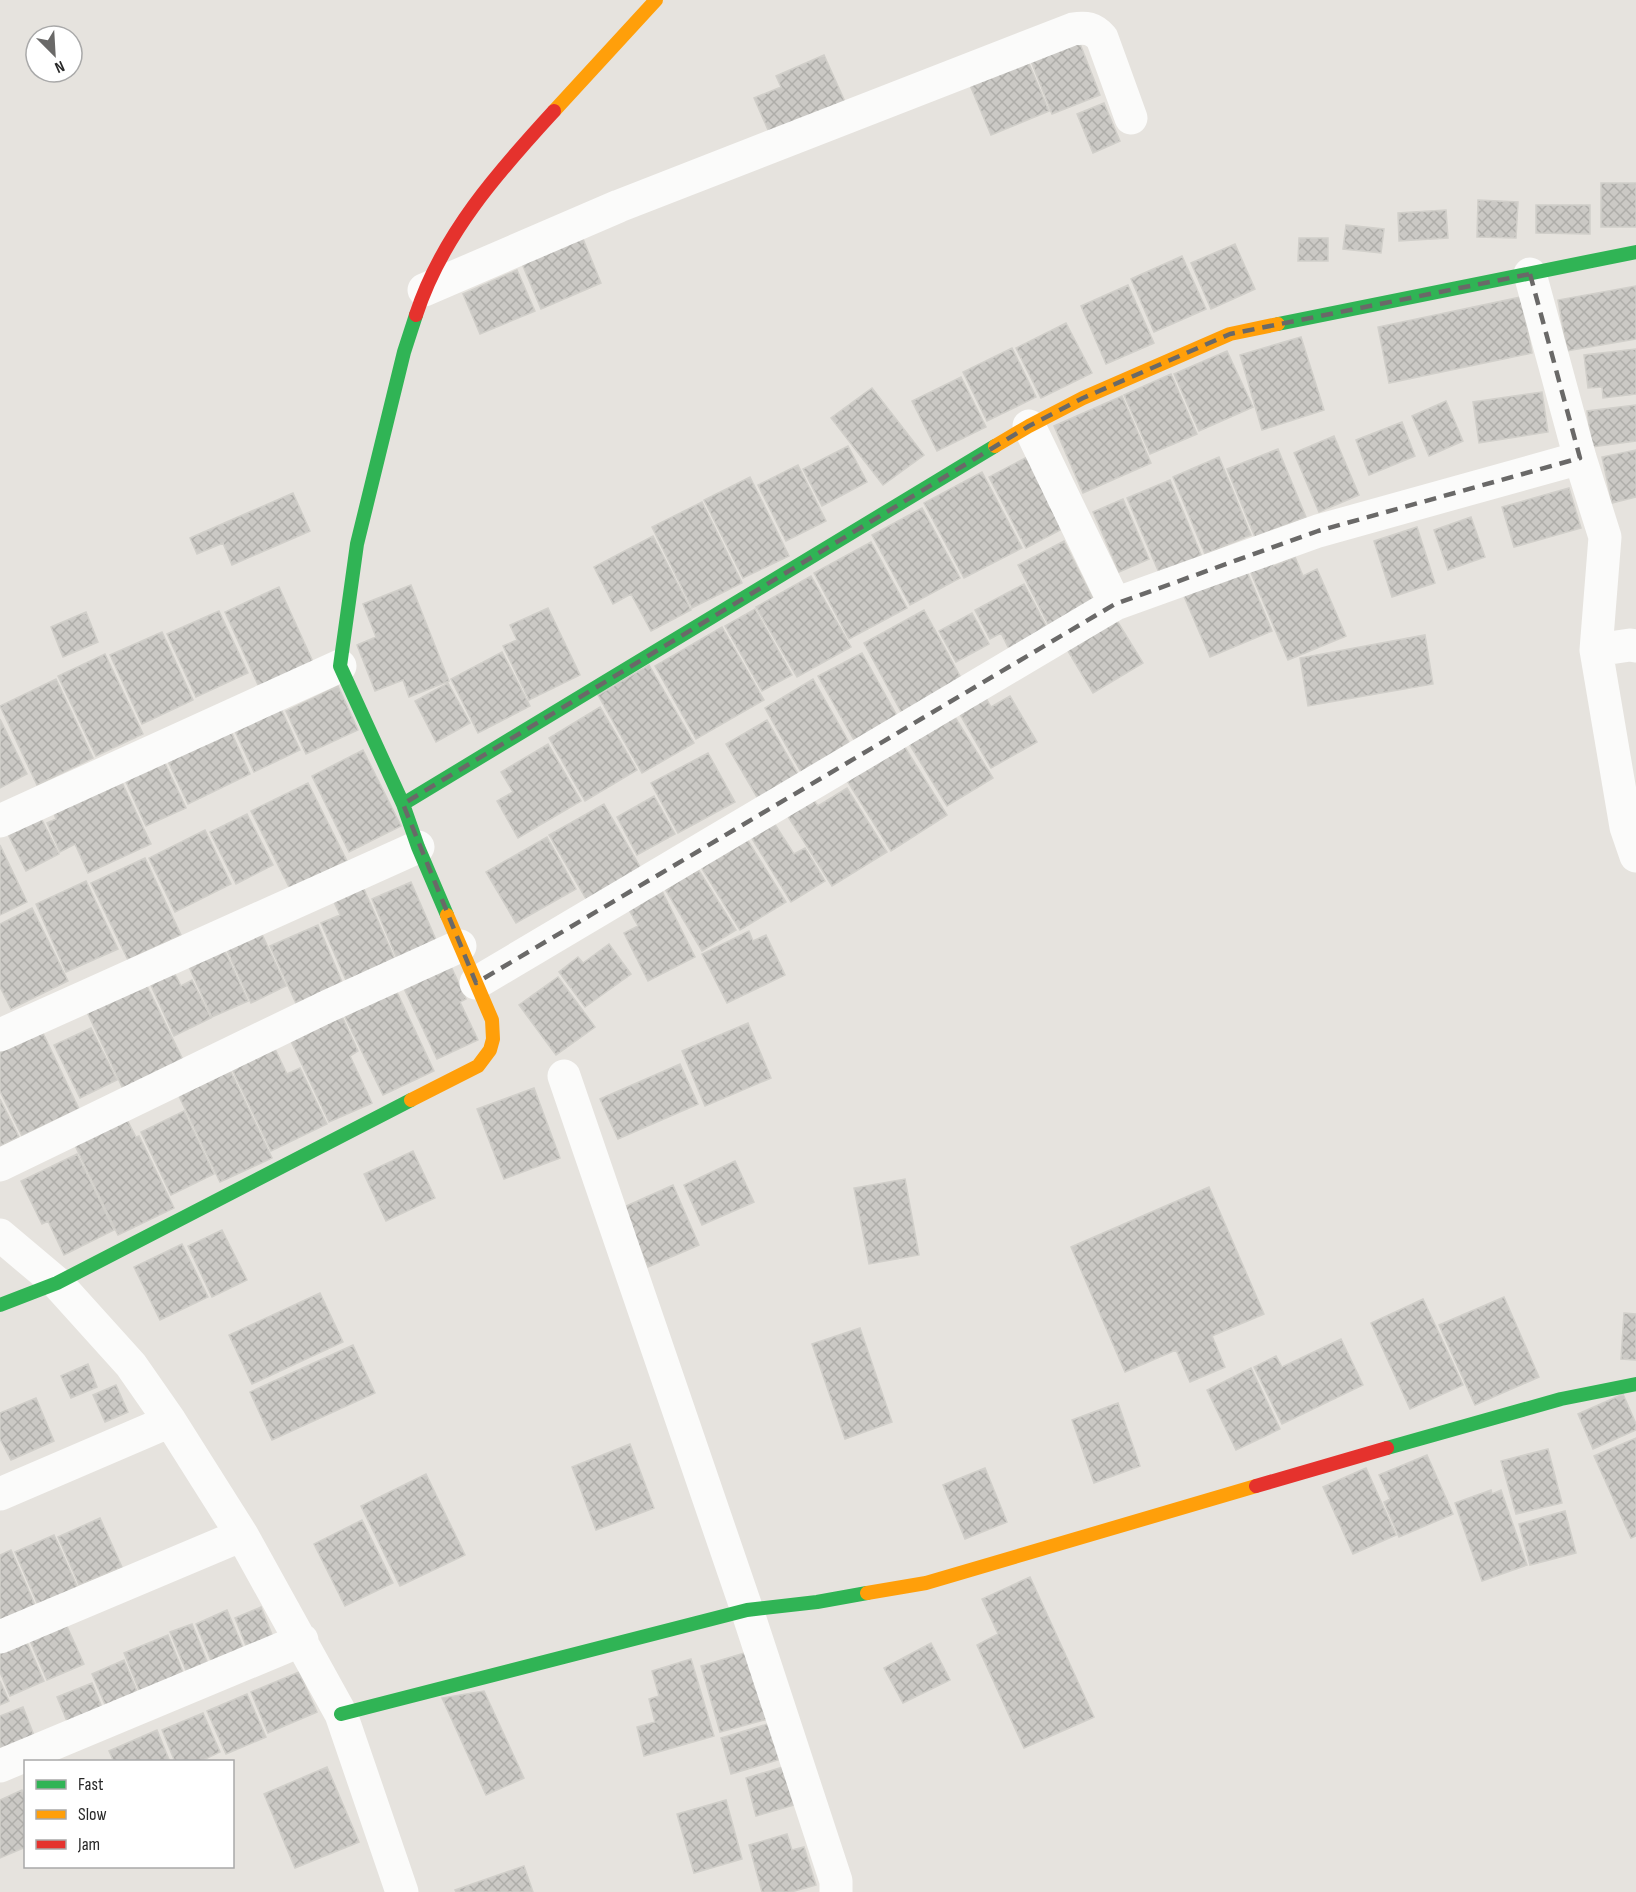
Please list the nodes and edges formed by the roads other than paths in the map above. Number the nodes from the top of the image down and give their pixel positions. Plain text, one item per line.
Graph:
1 (656, 0) edge
2 (1131, 118) dead end
3 (1636, 252) edge
4 (1530, 274) junction
5 (424, 290) junction
6 (1029, 426) junction
7 (1580, 458) junction
8 (1115, 604) junction
9 (1636, 646) edge
10 (1596, 650) junction
11 (340, 666) junction
12 (403, 804) junction
13 (0, 821) edge
14 (418, 847) junction
15 (1636, 856) edge
16 (460, 946) junction
17 (476, 983) junction
18 (0, 1035) edge
19 (564, 1076) dead end
20 (0, 1165) edge
21 (0, 1235) edge
22 (57, 1283) junction
23 (0, 1305) edge
24 (1636, 1384) edge
25 (170, 1421) junction
26 (0, 1494) edge
27 (242, 1535) junction
28 (747, 1610) junction
29 (0, 1637) edge
30 (302, 1640) junction
31 (341, 1714) junction
32 (0, 1766) edge
33 (402, 1892) edge
34 (836, 1892) edge

1 - 5 street
2 - 5 street
3 - 4 street
4 - 6 street
4 - 7 street
5 - 11 street
6 - 8 street
6 - 12 street
7 - 8 street
7 - 10 street
8 - 17 street
9 - 10 street
10 - 15 street
11 - 12 street
11 - 13 street
12 - 14 street
14 - 16 street
14 - 18 street
16 - 17 street
16 - 20 street
17 - 22 street
19 - 28 street
21 - 22 street
22 - 23 street
22 - 25 street
24 - 28 street
25 - 26 street
25 - 27 street
27 - 29 street
27 - 30 street
28 - 31 street
28 - 34 street
30 - 31 street
30 - 32 street
31 - 33 street

